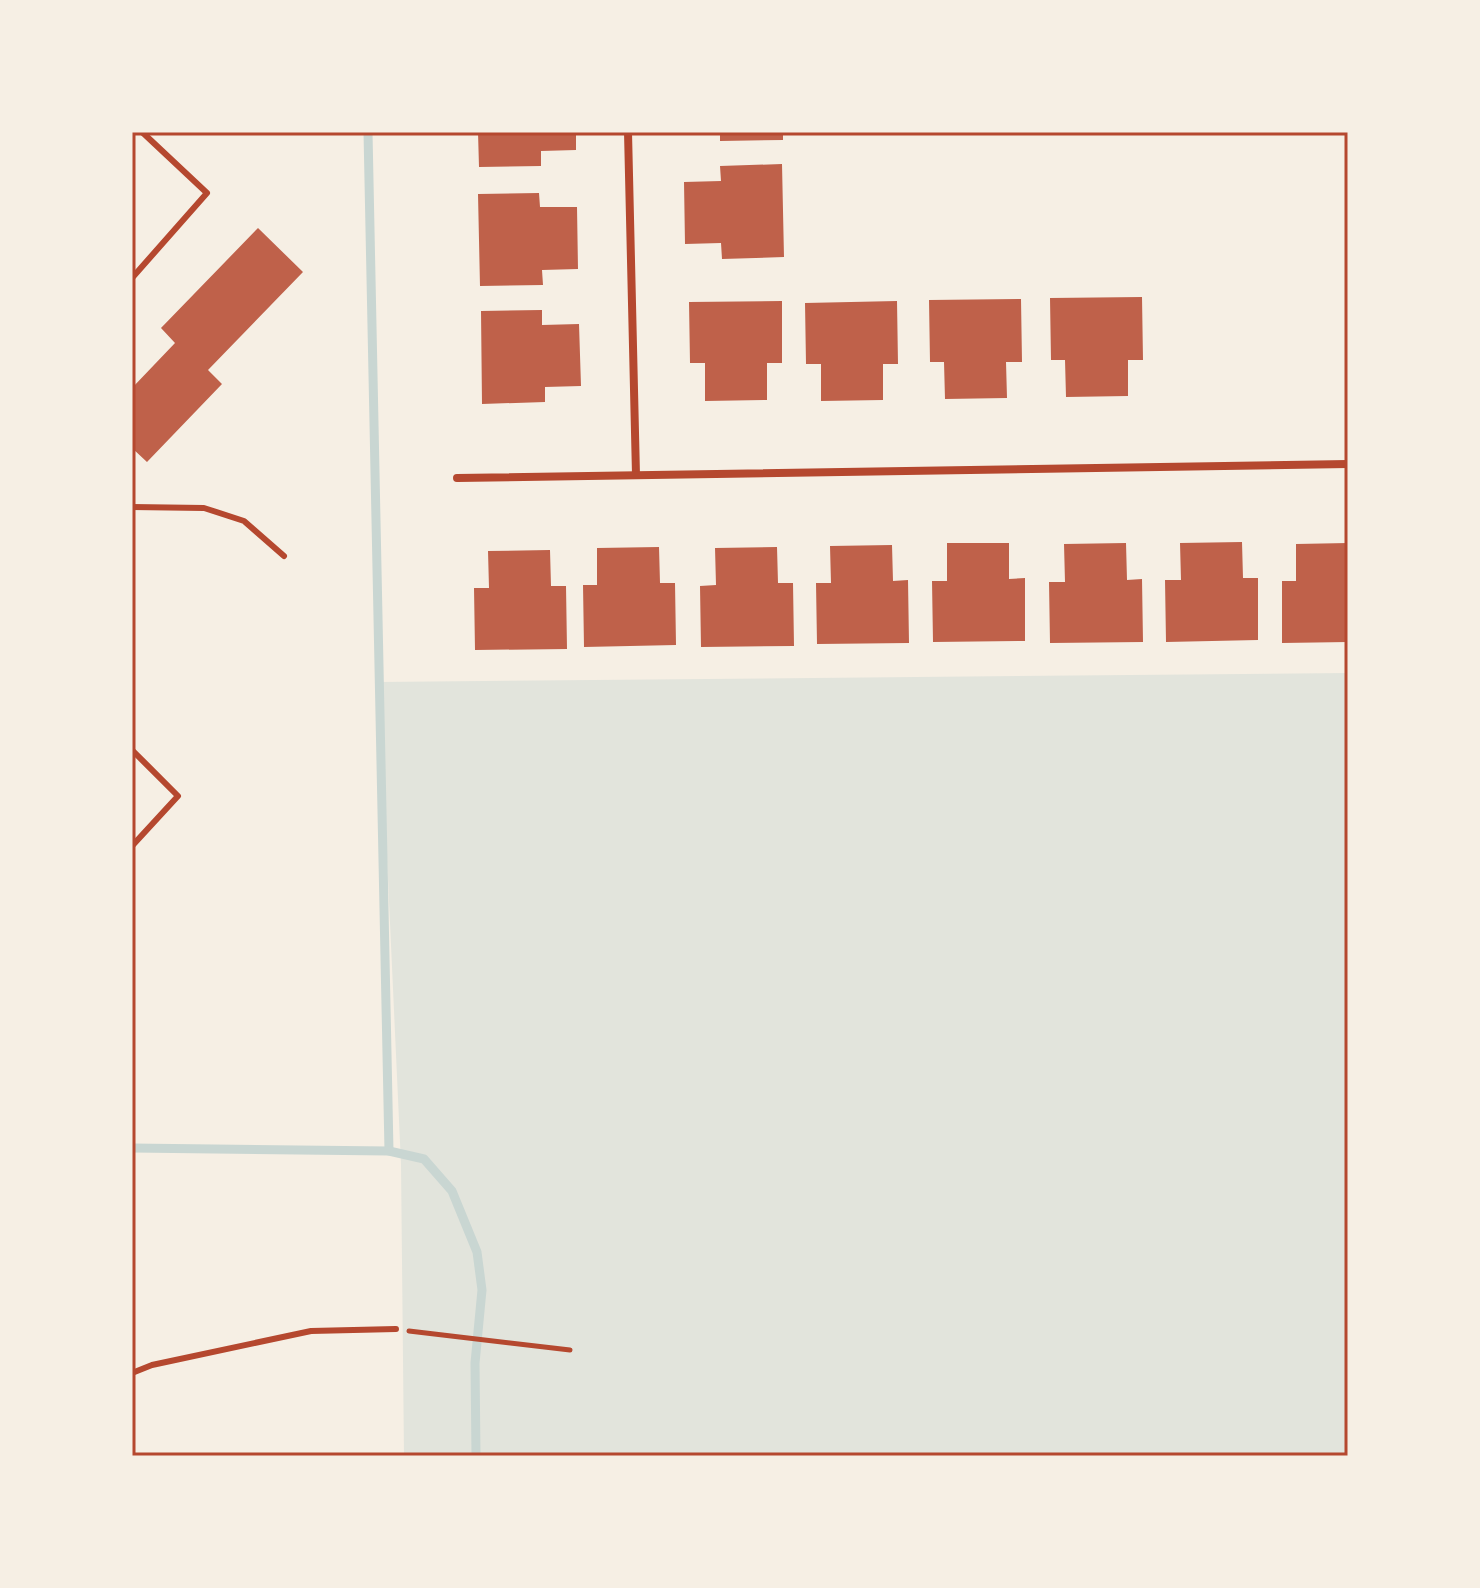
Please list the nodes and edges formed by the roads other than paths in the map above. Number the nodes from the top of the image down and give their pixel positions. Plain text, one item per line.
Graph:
1 (142, 132) edge
2 (628, 132) edge
3 (132, 278) edge
4 (1348, 464) edge
5 (636, 475) junction
6 (457, 478) dead end
7 (132, 507) edge
8 (284, 556) dead end
9 (132, 750) edge
10 (132, 846) edge
11 (396, 1329) road end
12 (132, 1373) edge

1 - 3 lane
2 - 5 street
4 - 5 street
5 - 6 street
7 - 8 lane
9 - 10 lane
11 - 12 lane

